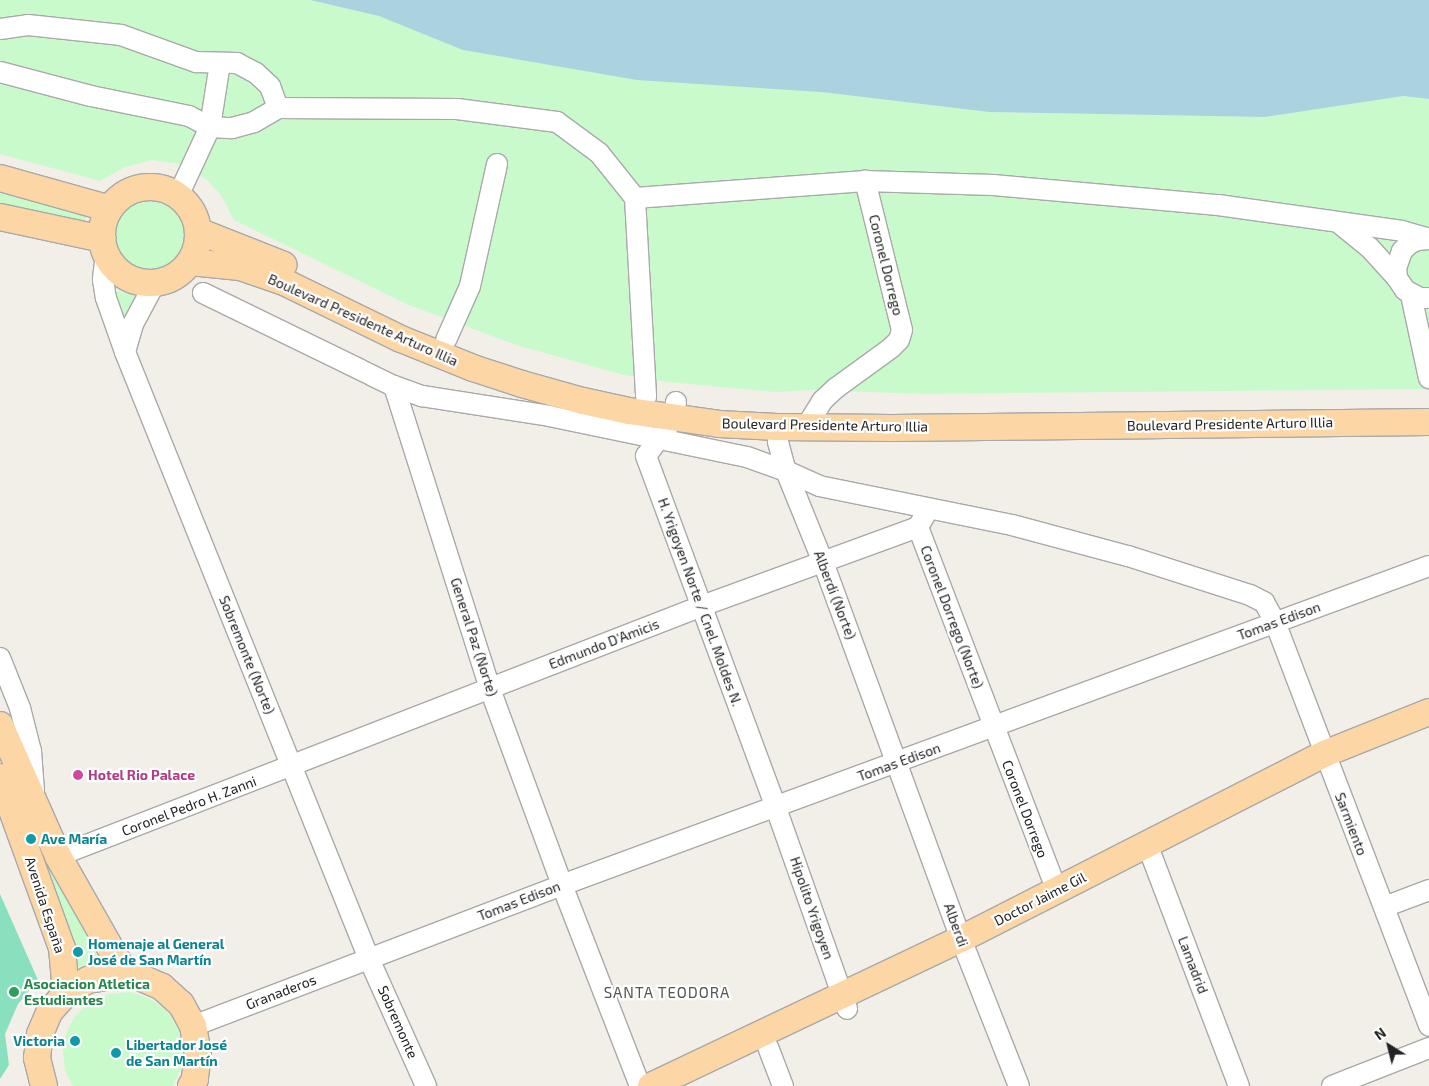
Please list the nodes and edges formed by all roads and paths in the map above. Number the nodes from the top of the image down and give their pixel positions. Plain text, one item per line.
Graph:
1 (0, 29) edge
2 (220, 63) junction
3 (0, 72) edge
4 (278, 108) junction
5 (210, 127) junction
6 (497, 164) dead end
7 (0, 178) edge
8 (865, 181) junction
9 (178, 196) junction
10 (635, 198) junction
11 (110, 209) junction
12 (0, 217) edge
13 (1338, 222) junction
14 (198, 231) junction
15 (1428, 239) edge
16 (105, 247) junction
17 (190, 262) junction
18 (1397, 278) junction
19 (155, 283) junction
20 (202, 293) dead end
21 (1420, 296) edge
22 (1429, 307) edge
23 (1415, 322) junction
24 (446, 340) junction
25 (125, 352) junction
26 (1429, 378) edge
27 (394, 386) junction
28 (646, 398) junction
29 (1429, 407) edge
30 (675, 410) junction
31 (810, 420) junction
32 (1429, 422) edge
33 (777, 433) junction
34 (659, 440) junction
35 (786, 471) junction
36 (832, 489) junction
37 (929, 509) junction
38 (918, 527) junction
39 (823, 562) junction
40 (1429, 566) edge
41 (702, 606) junction
42 (1276, 622) junction
43 (0, 658) edge
44 (490, 689) junction
45 (1429, 712) edge
46 (0, 725) edge
47 (993, 727) junction
48 (1429, 729) edge
49 (1327, 760) junction
50 (898, 762) junction
51 (292, 766) junction
52 (0, 777) edge
53 (17, 807) edge
54 (776, 808) junction
55 (1149, 851) junction
56 (58, 856) junction
57 (562, 885) junction
58 (1429, 890) edge
59 (1057, 891) junction
60 (1384, 907) junction
61 (964, 946) junction
62 (370, 959) junction
63 (125, 974) junction
64 (66, 993) junction
65 (845, 1002) junction
66 (193, 1026) junction
67 (1429, 1026) edge
68 (768, 1047) junction
69 (1429, 1048) edge
70 (39, 1085) edge
71 (191, 1086) edge
72 (426, 1086) edge
73 (640, 1086) edge
74 (651, 1086) edge
75 (684, 1086) edge
76 (783, 1086) edge
77 (1018, 1086) edge
78 (1239, 1086) edge
79 (1332, 1086) edge

1 - 2 street
2 - 4 street
2 - 5 street
3 - 5 street
4 - 5 street
4 - 10 street
5 - 9 street
6 - 24 street
7 - 11 main road
8 - 10 street
8 - 13 street
8 - 31 street, Coronel Dorrego
9 - 11 main road
9 - 14 main road
10 - 28 street
11 - 16 main road
12 - 16 main road
13 - 15 street
13 - 18 street
14 - 17 main road
14 - 24 main road, Boulevard Presidente Arturo Illia
15 - 18 street
16 - 19 main road
16 - 25 street, Sobremonte (Norte)
17 - 19 main road
17 - 30 main road, Boulevard Presidente Arturo Illia
18 - 21 street
19 - 25 street
20 - 27 street, Sarmiento
21 - 23 street
22 - 23 street
23 - 26 street
24 - 28 main road, Boulevard Presidente Arturo Illia
25 - 51 street, Sobremonte (Norte)
27 - 34 street, Sarmiento
27 - 44 street, General Paz (Norte)
28 - 30 main road, Boulevard Presidente Arturo Illia
29 - 31 main road, Boulevard Presidente Arturo Illia
30 - 31 main road, Boulevard Presidente Arturo Illia
30 - 33 main road, Boulevard Presidente Arturo Illia
30 - 34 street, H. Yrigoyen Norte / Cnel. Moldes N.
31 - 32 main road, Boulevard Presidente Arturo Illia
31 - 33 main road, Boulevard Presidente Arturo Illia
33 - 35 street, Alberdi (Norte)
33 - 36 street
34 - 35 street, Sarmiento
34 - 41 street, H. Yrigoyen Norte / Cnel. Moldes N.
35 - 36 street, Sarmiento
35 - 39 street, Alberdi (Norte)
36 - 37 street, Sarmiento
37 - 38 street, Coronel Dorrego (Norte)
37 - 42 street, Sarmiento
38 - 39 street, Edmundo D'Amicis
38 - 47 street, Coronel Dorrego (Norte)
39 - 41 street, Edmundo D'Amicis
39 - 50 street, Alberdi (Norte)
40 - 42 street, Tomas Edison
41 - 44 street, Edmundo D'Amicis
41 - 54 street, H. Yrigoyen Norte / Cnel. Moldes N.
42 - 47 street, Tomas Edison
42 - 49 street, Sarmiento
43 - 53 street, Avenida España
44 - 51 street, Edmundo D'Amicis
44 - 57 street, General Paz (Norte)
45 - 49 main road, Doctor Jaime Gil
46 - 53 main road, Avenida España
47 - 50 street, Tomas Edison
47 - 59 street, Coronel Dorrego
48 - 49 main road, Doctor Jaime Gil
49 - 55 main road, Doctor Jaime Gil
49 - 60 street, Sarmiento
50 - 54 street, Tomas Edison
50 - 61 street, Alberdi
51 - 56 street, Coronel Pedro H. Zanni
51 - 62 street, Sobremonte (Norte)
52 - 53 main road, Avenida España
53 - 56 main road, Avenida España
53 - 64 main road, Avenida España
54 - 57 street, Tomas Edison
54 - 65 street, Hipolito Yrigoyen
55 - 59 main road, Doctor Jaime Gil
55 - 61 main road, Doctor Jaime Gil
55 - 78 street, Lamadrid
56 - 63 main road, Avenida España
57 - 62 street, Tomas Edison
57 - 73 street, General Paz (Norte)
58 - 60 street
59 - 61 main road, Doctor Jaime Gil
60 - 67 street, Sarmiento
61 - 65 main road, Doctor Jaime Gil
61 - 77 street, Alberdi
62 - 66 street, Granaderos
62 - 72 street, Sobremonte
63 - 64 main road
63 - 66 main road
64 - 70 main road
65 - 68 main road, Doctor Jaime Gil
65 - 74 main road, Doctor Jaime Gil
66 - 71 main road
68 - 75 main road, Doctor Jaime Gil
68 - 76 street
69 - 79 street

